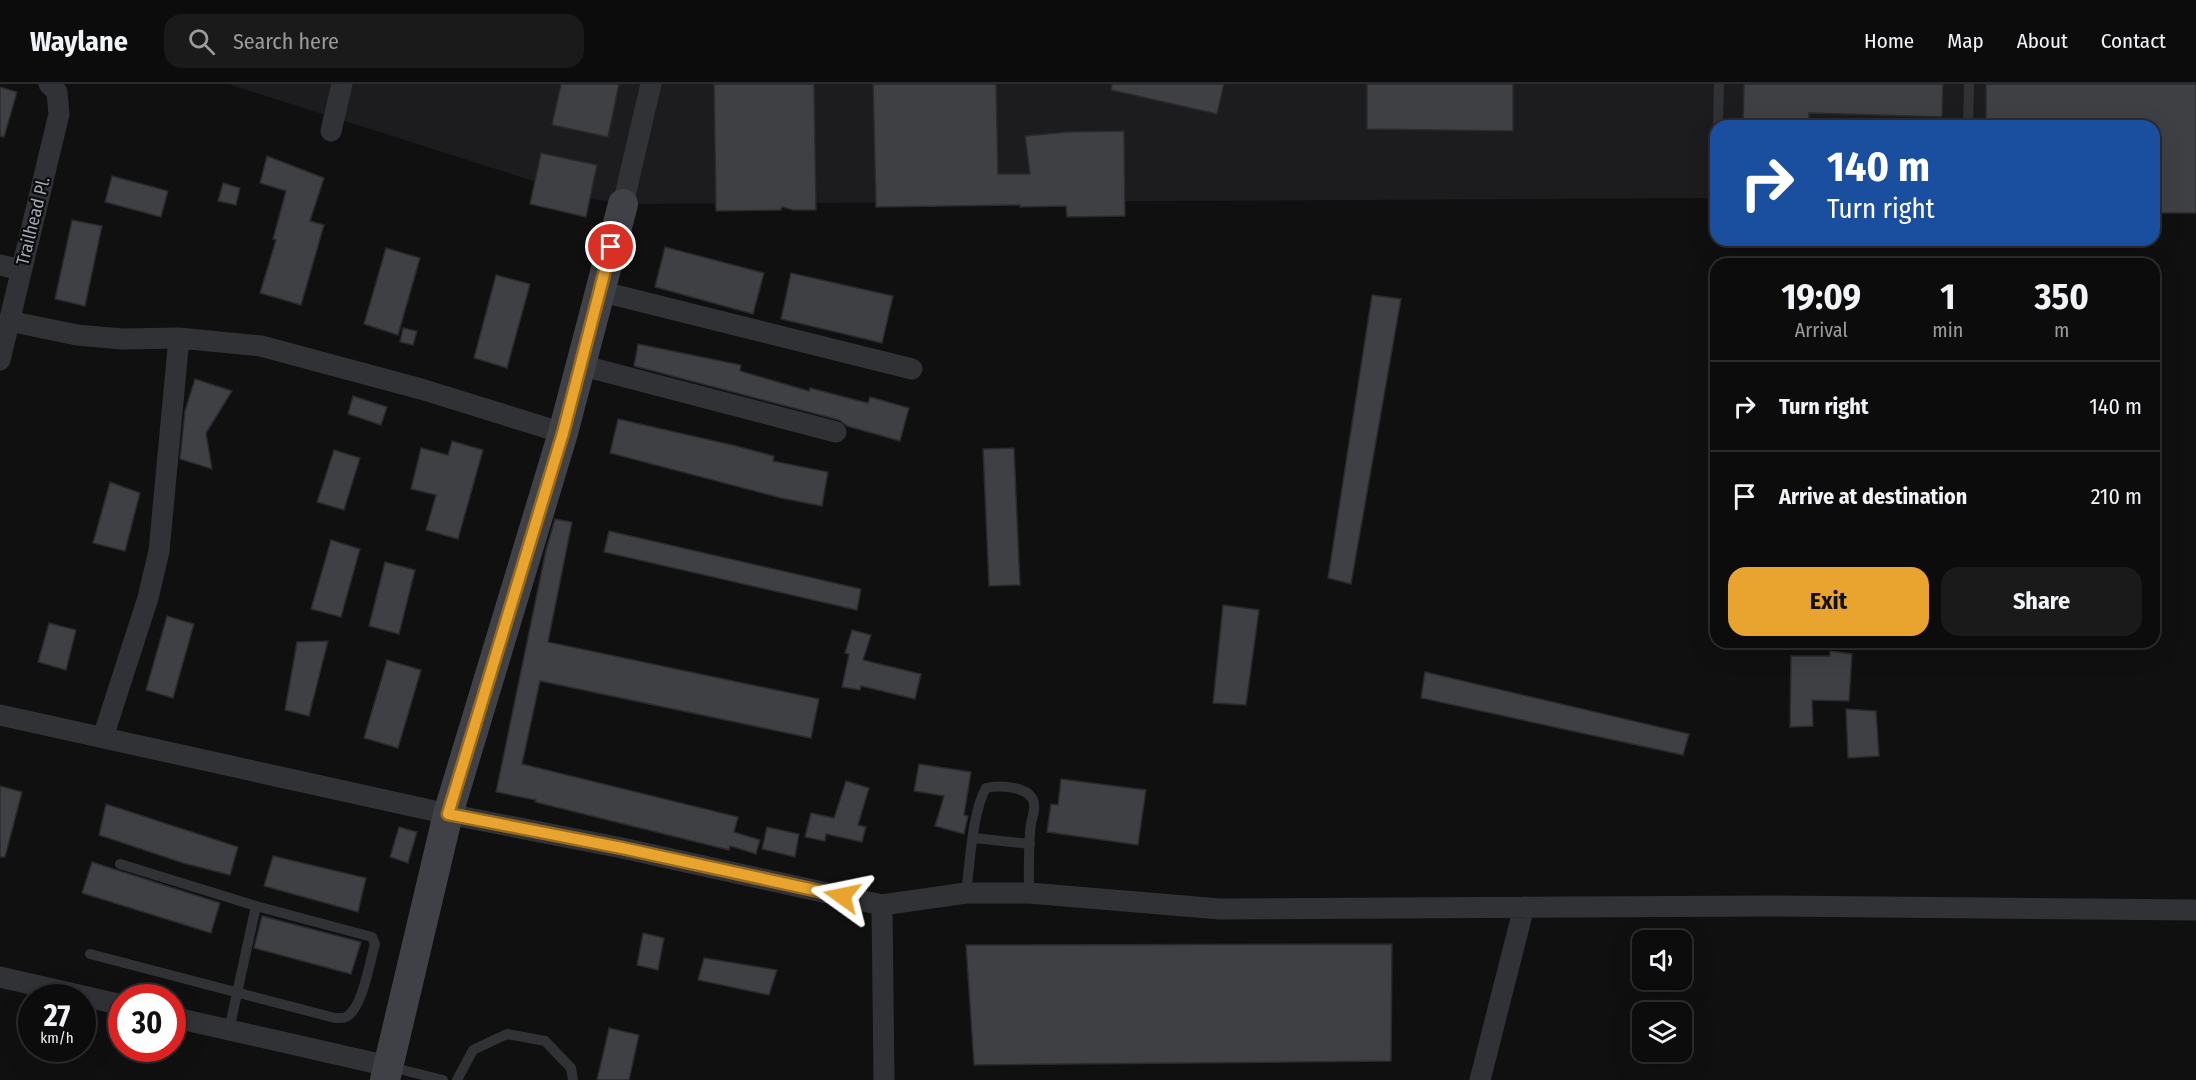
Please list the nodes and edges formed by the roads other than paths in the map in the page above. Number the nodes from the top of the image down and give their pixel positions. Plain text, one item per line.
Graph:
1 (49, 84) edge
2 (342, 84) edge
3 (651, 84) edge
4 (1719, 84) edge
5 (1969, 84) edge
6 (1718, 120) edge
7 (1968, 120) edge
8 (331, 131) dead end
9 (623, 204) joint
10 (0, 265) edge
11 (21, 270) junction
12 (599, 291) junction
13 (9, 321) junction
14 (179, 338) junction
15 (0, 360) edge
16 (580, 366) junction
17 (912, 369) dead end
18 (836, 432) dead end
19 (563, 433) junction
20 (0, 715) edge
21 (103, 737) junction
22 (448, 814) junction
23 (974, 838) junction
24 (1030, 844) junction
25 (120, 864) dead end
26 (966, 893) junction
27 (1029, 893) junction
28 (882, 904) junction
29 (256, 906) junction
30 (1524, 907) junction
31 (2196, 910) edge
32 (90, 954) dead end
33 (0, 977) edge
34 (237, 993) junction
35 (108, 1002) edge
36 (186, 1020) edge
37 (229, 1030) junction
38 (387, 1073) edge
39 (443, 1080) edge
40 (457, 1080) edge
41 (573, 1080) edge
42 (884, 1080) edge
43 (1480, 1080) edge

1 - 11 street, Trailhead Pl.
2 - 8 street
3 - 9 street
4 - 6 lane
5 - 7 lane
9 - 12 street
10 - 11 street
11 - 13 street, Trailhead Pl.
12 - 16 street
12 - 17 street
13 - 14 street
13 - 15 street, Trailhead Pl.
14 - 19 street
14 - 21 street
16 - 18 street
16 - 19 street
19 - 22 street
20 - 21 street
21 - 22 street
22 - 28 street
22 - 38 street
23 - 24 lane
23 - 24 lane
23 - 26 lane
24 - 27 lane
25 - 29 lane
26 - 27 street
26 - 28 street
27 - 30 street
28 - 42 street
29 - 34 lane
29 - 34 lane
30 - 31 street
30 - 43 street
32 - 34 lane
33 - 35 street
34 - 37 lane
36 - 37 street
37 - 38 street
38 - 39 lane
40 - 41 lane

